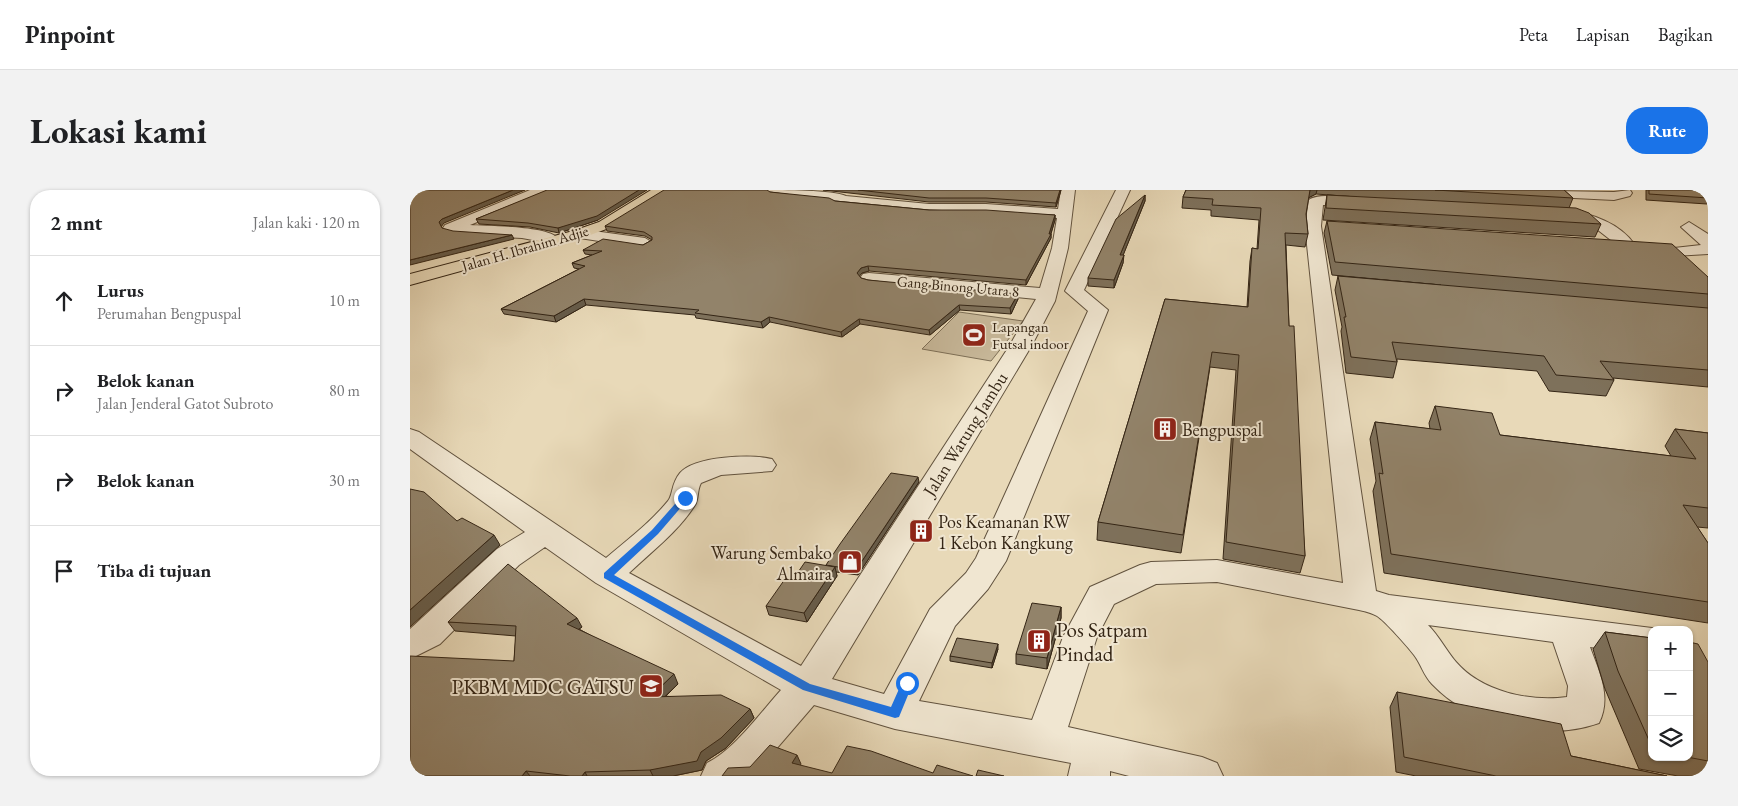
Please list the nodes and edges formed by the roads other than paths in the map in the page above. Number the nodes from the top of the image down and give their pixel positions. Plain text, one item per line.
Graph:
1 (543, 190) edge
2 (644, 190) edge
3 (661, 190) edge
4 (771, 190) edge
5 (1124, 190) edge
6 (1497, 190) edge
7 (1622, 190) edge
8 (846, 193) edge
9 (1066, 202) edge
10 (1382, 203) edge
11 (1552, 214) edge
12 (1688, 227) dead end
13 (579, 234) junction
14 (549, 238) junction
15 (1708, 242) edge
16 (646, 243) edge
17 (1598, 243) edge
18 (1627, 245) junction
19 (1645, 247) edge
20 (1663, 248) edge
21 (1708, 249) edge
22 (1680, 252) junction
23 (1697, 267) edge
24 (410, 273) edge
25 (869, 278) edge
26 (410, 280) edge
27 (1047, 294) junction
28 (410, 437) edge
29 (763, 465) dead end
30 (546, 532) junction
31 (607, 575) junction
32 (1375, 603) junction
33 (1567, 631) junction
34 (1648, 641) edge
35 (410, 645) edge
36 (817, 690) junction
37 (895, 713) junction
38 (1044, 740) junction
39 (1092, 763) edge
40 (722, 776) edge
41 (1202, 776) edge

1 - 14 street
2 - 14 main road, Jalan H. Ibrahim Adjie
3 - 13 main road, Jalan H. Ibrahim Adjie
4 - 8 street
5 - 37 street
6 - 7 street
8 - 9 street
9 - 27 street, Jalan Warung Jambu
10 - 32 street
11 - 18 street
12 - 15 street
13 - 16 street
13 - 26 main road, Jalan H. Ibrahim Adjie
14 - 24 main road, Jalan H. Ibrahim Adjie
17 - 18 street
18 - 19 street
20 - 22 street
21 - 22 street
22 - 23 street
25 - 27 street, Gang Binong Utara 8
27 - 36 street, Jalan Warung Jambu
28 - 30 street
29 - 31 street
30 - 31 street
30 - 35 street
31 - 36 street
32 - 33 street
32 - 33 street
32 - 38 street
33 - 34 street
36 - 37 street
36 - 40 street, Jalan Warung Jambu
37 - 38 street
38 - 39 street
39 - 41 street

